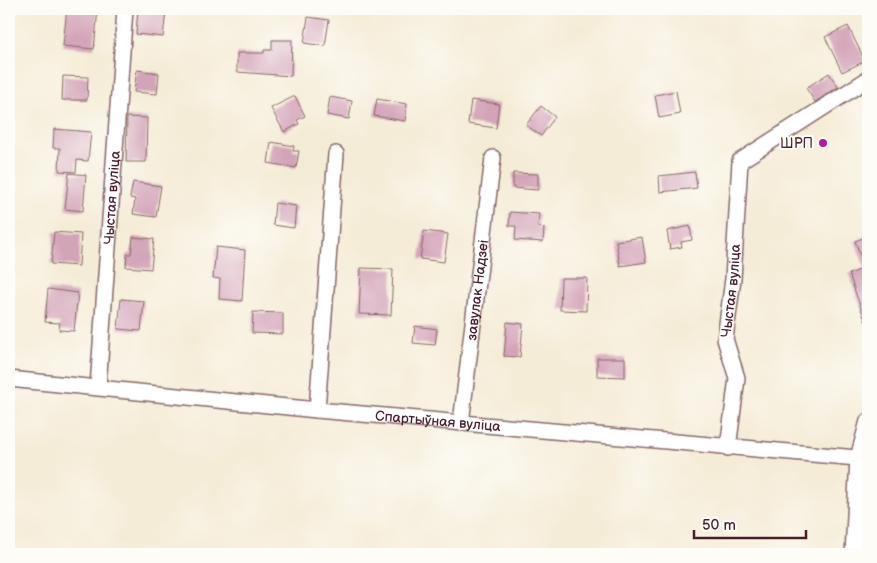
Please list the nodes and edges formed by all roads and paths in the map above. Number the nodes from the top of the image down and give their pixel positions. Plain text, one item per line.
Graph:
1 (125, 9) edge
2 (868, 80) edge
3 (336, 154) dead end
4 (492, 158) dead end
5 (9, 379) edge
6 (98, 387) junction
7 (317, 410) junction
8 (868, 421) edge
9 (462, 423) junction
10 (728, 448) junction
11 (863, 458) edge
12 (853, 554) edge

1 - 6 street, Чыстая вуліца
2 - 10 street, Чыстая вуліца
3 - 7 street
4 - 9 street, завулак Надзеі
5 - 6 street, Спартыўная вуліца
6 - 7 street, Спартыўная вуліца
7 - 9 street, Спартыўная вуліца
8 - 11 street
9 - 10 street, Спартыўная вуліца
10 - 11 street, Спартыўная вуліца
11 - 12 street

